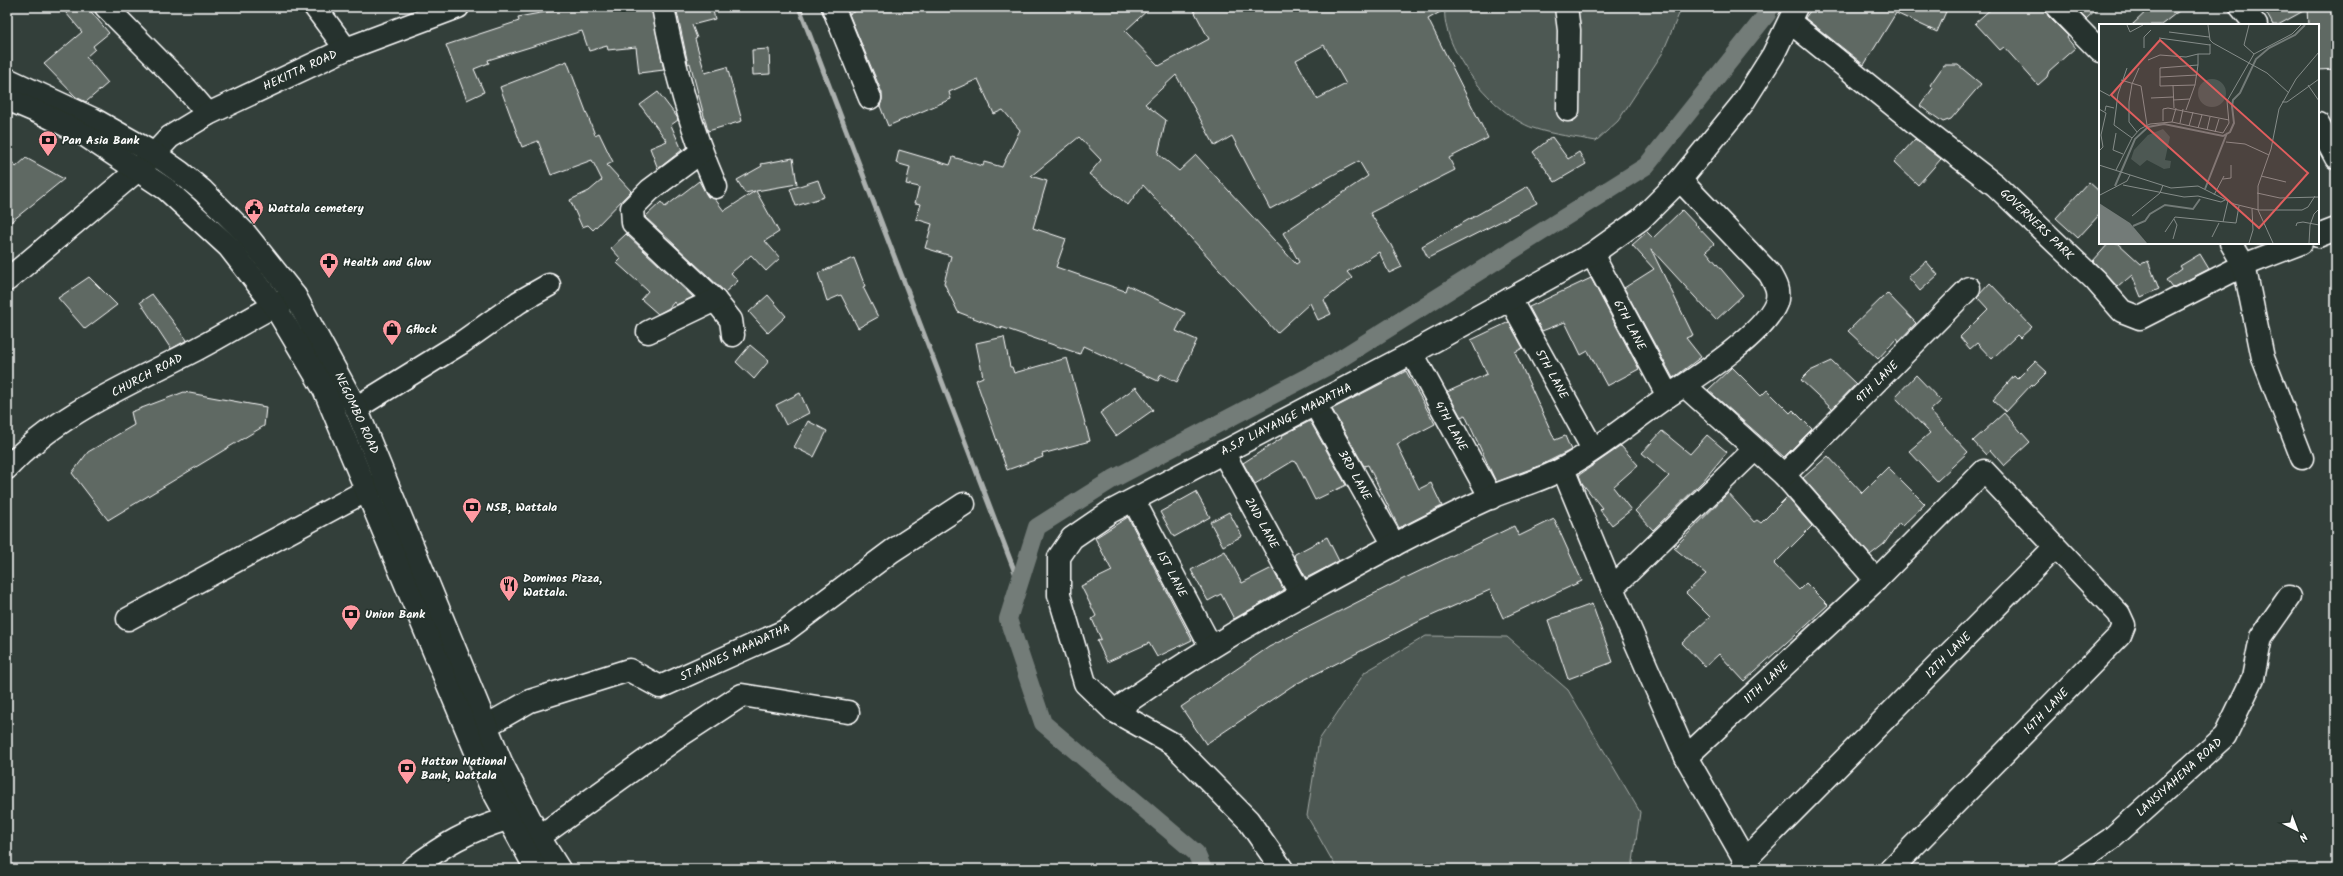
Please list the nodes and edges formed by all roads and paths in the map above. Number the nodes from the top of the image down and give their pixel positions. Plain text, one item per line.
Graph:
1 (106, 7) edge
2 (315, 7) edge
3 (458, 7) edge
4 (663, 7) edge
5 (833, 7) edge
6 (1566, 7) edge
7 (2057, 7) edge
8 (2241, 7) edge
9 (1793, 14) edge
10 (2255, 24) edge
11 (346, 49) junction
12 (2099, 50) edge
13 (7, 80) edge
14 (870, 98) dead end
15 (7, 99) edge
16 (1568, 110) dead end
17 (208, 114) junction
18 (2319, 126) edge
19 (701, 152) junction
20 (153, 153) junction
21 (2336, 158) edge
22 (139, 170) junction
23 (1680, 180) junction
24 (716, 187) dead end
25 (2336, 229) edge
26 (2319, 236) edge
27 (2232, 244) edge
28 (2298, 244) edge
29 (1592, 254) junction
30 (2244, 266) junction
31 (7, 280) edge
32 (549, 285) dead end
33 (1969, 288) dead end
34 (295, 296) junction
35 (1510, 299) junction
36 (716, 300) junction
37 (274, 305) junction
38 (648, 332) dead end
39 (733, 335) dead end
40 (1412, 353) junction
41 (1677, 391) junction
42 (1315, 404) junction
43 (356, 408) junction
44 (1593, 449) junction
45 (1754, 450) junction
46 (1223, 452) junction
47 (2302, 458) dead end
48 (7, 468) edge
49 (1563, 469) junction
50 (1784, 476) junction
51 (386, 480) junction
52 (367, 490) junction
53 (1491, 498) junction
54 (1134, 502) junction
55 (964, 504) dead end
56 (1394, 545) junction
57 (2055, 547) junction
58 (1876, 580) junction
59 (1612, 588) junction
60 (1301, 595) junction
61 (2289, 596) dead end
62 (128, 619) dead end
63 (1211, 647) junction
64 (1114, 711) junction
65 (848, 712) dead end
66 (486, 726) junction
67 (1686, 757) junction
68 (507, 818) junction
69 (539, 837) junction
70 (1747, 865) edge
71 (412, 869) edge
72 (536, 869) edge
73 (559, 869) edge
74 (1282, 869) edge
75 (1891, 869) edge
76 (2067, 869) edge

1 - 17 main road
2 - 11 main road
3 - 11 main road, HEKITTA ROAD
4 - 19 main road
5 - 14 main road
6 - 16 main road
7 - 12 main road
8 - 10 main road
9 - 23 main road, A.S.P LIAYANGE MAWATHA
9 - 30 main road, GOVERNERS PARK
11 - 17 main road, HEKITTA ROAD
13 - 20 main road, NEGOMBO ROAD
15 - 22 main road, NEGOMBO ROAD
17 - 20 main road, HEKITTA ROAD
18 - 21 main road
19 - 24 main road
19 - 36 main road
20 - 22 main road, HEKITTA ROAD
20 - 34 main road, NEGOMBO ROAD
22 - 31 main road, HEKITTA ROAD
22 - 37 main road, NEGOMBO ROAD
23 - 29 main road, A.S.P LIAYANGE MAWATHA
23 - 41 main road
25 - 26 main road
27 - 30 main road
28 - 30 main road, GOVERNERS PARK
29 - 35 main road, A.S.P LIAYANGE MAWATHA
29 - 41 main road, 6TH LANE
30 - 47 main road
32 - 43 main road
33 - 50 main road, 9TH LANE
34 - 37 main road, CHURCH ROAD
34 - 43 main road, NEGOMBO ROAD
35 - 40 main road, A.S.P LIAYANGE MAWATHA
35 - 44 main road, 5TH LANE
36 - 38 main road
36 - 39 main road
37 - 48 main road, CHURCH ROAD
37 - 52 main road, NEGOMBO ROAD
40 - 42 main road, A.S.P LIAYANGE MAWATHA
40 - 53 main road, 4TH LANE
41 - 44 main road
41 - 45 main road
42 - 46 main road, A.S.P LIAYANGE MAWATHA
42 - 56 main road, 3RD LANE
43 - 51 main road, NEGOMBO ROAD
44 - 49 main road
45 - 50 main road
45 - 59 main road
46 - 54 main road, A.S.P LIAYANGE MAWATHA
46 - 60 main road, 2ND LANE
49 - 53 main road
49 - 59 main road
50 - 58 main road
51 - 52 main road
51 - 66 main road, NEGOMBO ROAD
52 - 62 main road
52 - 68 main road, NEGOMBO ROAD
53 - 56 main road
54 - 63 main road, 1ST LANE
54 - 64 main road, A.S.P LIAYANGE MAWATHA
55 - 66 main road, ST.ANNES MAAWATHA
56 - 60 main road
57 - 58 main road
57 - 70 main road, 12TH LANE
57 - 75 main road, 14TH LANE
58 - 67 main road, 11TH LANE
59 - 67 main road
60 - 63 main road
61 - 76 main road, LANSIYAHENA ROAD
63 - 64 main road
64 - 74 main road, A.S.P LIAYANGE MAWATHA
65 - 69 main road
66 - 69 main road, NEGOMBO ROAD
67 - 70 main road, 12TH LANE
68 - 71 main road
68 - 72 main road, NEGOMBO ROAD
69 - 73 main road, NEGOMBO ROAD

